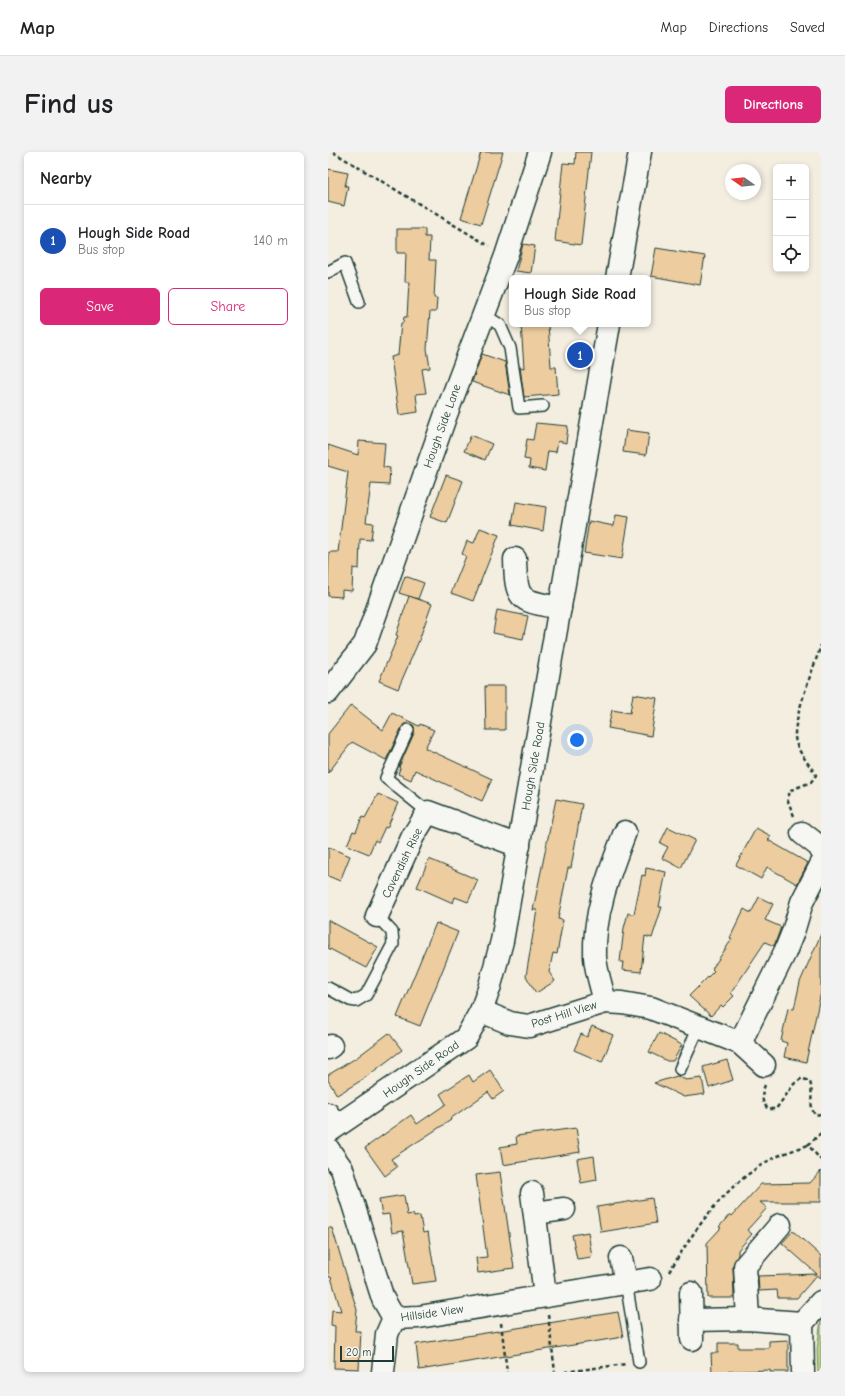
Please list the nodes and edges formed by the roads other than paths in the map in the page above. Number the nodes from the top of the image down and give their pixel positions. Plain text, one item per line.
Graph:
1 (540, 152) edge
2 (640, 152) edge
3 (328, 272) edge
4 (618, 275) edge
5 (359, 302) dead end
6 (484, 315) junction
7 (608, 327) edge
8 (543, 406) dead end
9 (515, 559) dead end
10 (560, 608) junction
11 (328, 692) edge
12 (408, 730) dead end
13 (428, 812) junction
14 (625, 832) dead end
15 (802, 833) dead end
16 (519, 846) junction
17 (821, 852) edge
18 (377, 916) joint
19 (328, 988) edge
20 (605, 1002) junction
21 (481, 1011) junction
22 (699, 1027) junction
23 (740, 1043) junction
24 (764, 1065) road end
25 (680, 1069) dead end
26 (331, 1124) edge
27 (328, 1149) edge
28 (564, 1209) dead end
29 (780, 1225) dead end
30 (621, 1258) dead end
31 (650, 1279) road end
32 (626, 1282) junction
33 (691, 1293) dead end
34 (545, 1294) junction
35 (821, 1302) edge
36 (394, 1318) junction
37 (748, 1319) junction
38 (802, 1323) junction
39 (639, 1362) road end
40 (383, 1372) edge
41 (803, 1372) edge

1 - 6 street, Hough Side Lane
2 - 4 street
3 - 5 lane
6 - 8 lane
6 - 11 street, Hough Side Lane
7 - 10 street, Hough Side Road
9 - 10 street
10 - 16 street, Hough Side Road
12 - 13 lane
13 - 16 street
13 - 18 street, Cavendish Rise
14 - 20 street
15 - 17 street
16 - 21 street, Hough Side Road
17 - 23 street
18 - 19 lane
20 - 21 street, Post Hill View
20 - 22 street, Post Hill View
21 - 26 street, Hough Side Road
22 - 23 street, Post Hill View
22 - 25 lane
23 - 24 street, Post Hill View
27 - 36 street, Hillside View
28 - 34 street
29 - 37 street
30 - 32 street
31 - 32 street, Hillside View
32 - 34 street, Hillside View
32 - 39 lane
33 - 37 street
34 - 36 street, Hillside View
35 - 38 street
36 - 40 street
37 - 38 street
38 - 41 street

